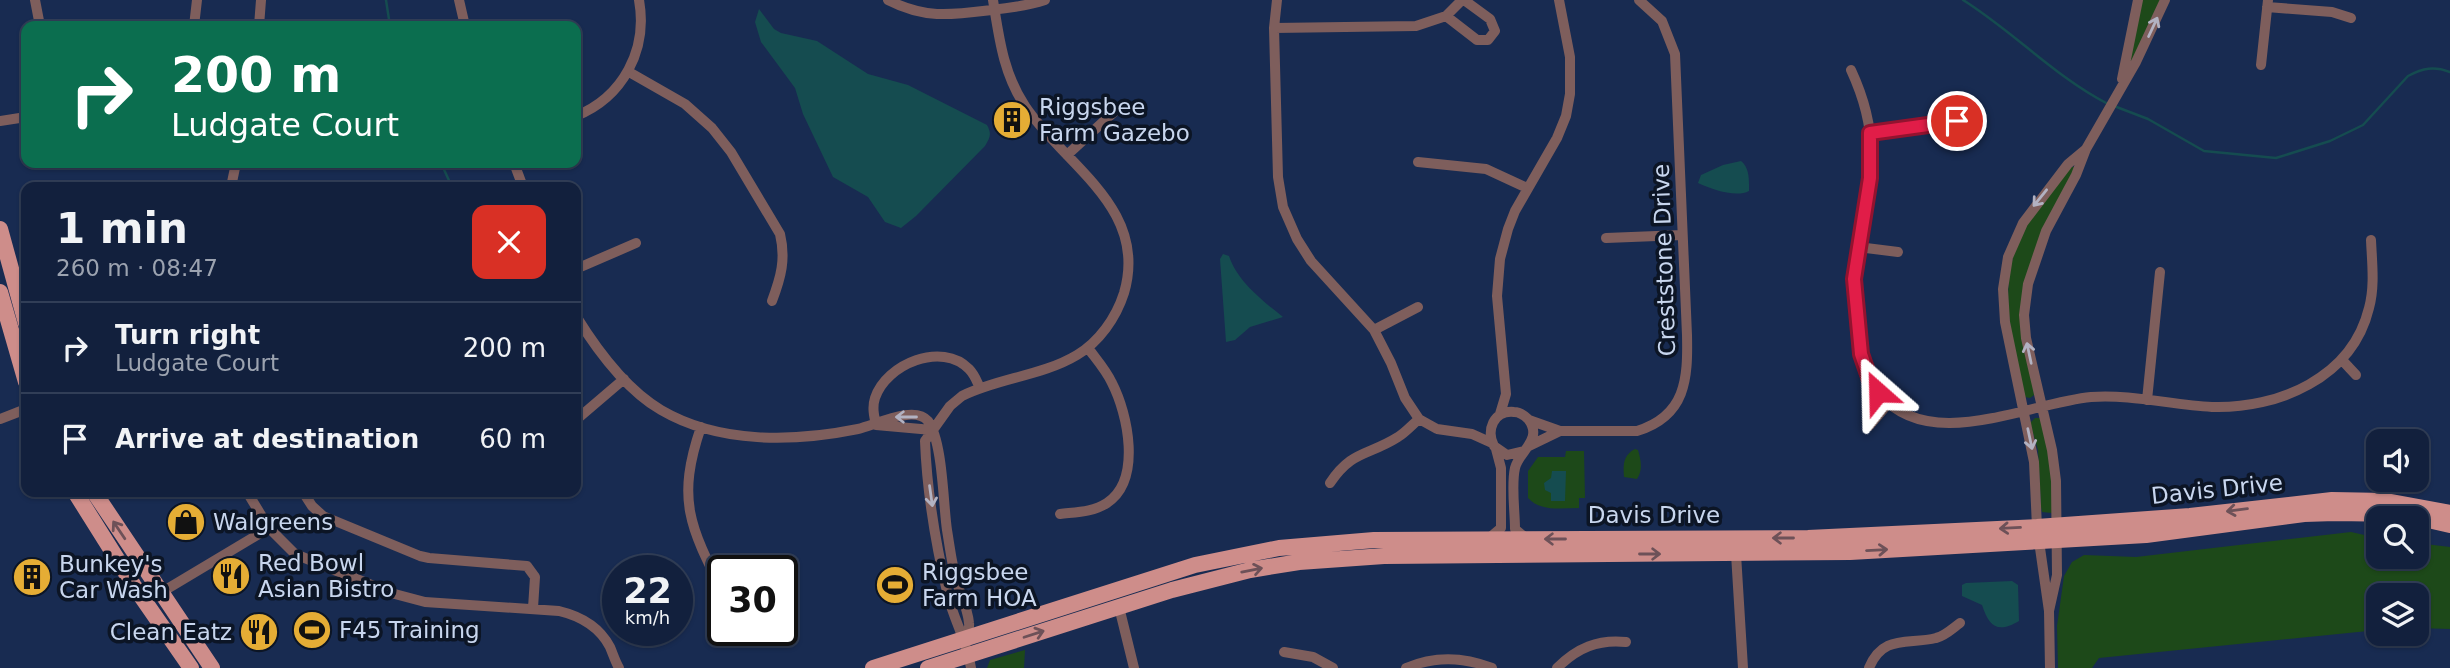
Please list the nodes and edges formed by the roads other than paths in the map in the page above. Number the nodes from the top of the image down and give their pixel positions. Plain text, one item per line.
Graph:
1 (35, 0) edge
2 (197, 0) edge
3 (261, 0) edge
4 (459, 0) edge
5 (639, 0) edge
6 (888, 0) edge
7 (1045, 0) edge
8 (1277, 0) edge
9 (1463, 0) edge
10 (1559, 0) edge
11 (1639, 0) edge
12 (2138, 0) edge
13 (2165, 0) edge
14 (2268, 4) edge
15 (993, 5) edge
16 (1446, 16) junction
17 (2351, 18) dead end
18 (39, 21) edge
19 (195, 21) edge
20 (259, 21) edge
21 (464, 21) edge
22 (1274, 28) junction
23 (2261, 65) dead end
24 (1851, 71) dead end
25 (629, 72) junction
26 (2117, 97) junction
27 (1114, 112) dead end
28 (581, 114) edge
29 (21, 118) edge
30 (0, 121) edge
31 (1957, 121) dead end
32 (1870, 133) junction
33 (2086, 149) junction
34 (1067, 155) junction
35 (1418, 162) dead end
36 (1527, 188) junction
37 (0, 229) edge
38 (1682, 235) junction
39 (1606, 237) dead end
40 (2371, 240) dead end
41 (636, 243) dead end
42 (1858, 247) junction
43 (1898, 252) dead end
44 (581, 267) edge
45 (2160, 272) dead end
46 (0, 292) edge
47 (772, 301) dead end
48 (21, 305) edge
49 (1418, 307) dead end
50 (581, 323) edge
51 (1374, 330) junction
52 (1088, 348) junction
53 (2342, 360) junction
54 (21, 365) edge
55 (2357, 375) dead end
56 (624, 379) junction
57 (980, 388) junction
58 (1506, 394) junction
59 (2147, 400) junction
60 (1888, 404) junction
61 (2041, 407) junction
62 (21, 411) edge
63 (2023, 411) junction
64 (1520, 413) junction
65 (1500, 414) junction
66 (581, 416) edge
67 (0, 419) edge
68 (1419, 419) junction
69 (1529, 420) junction
70 (1492, 423) junction
71 (876, 425) junction
72 (1869, 426) dead end
73 (701, 427) junction
74 (932, 430) junction
75 (1560, 431) junction
76 (1472, 434) junction
77 (1494, 446) junction
78 (1527, 448) junction
79 (1330, 483) dead end
80 (78, 497) edge
81 (97, 497) edge
82 (250, 497) edge
83 (306, 497) edge
84 (2450, 513) edge
85 (1060, 514) dead end
86 (2450, 526) edge
87 (269, 528) junction
88 (2057, 533) junction
89 (2038, 534) junction
90 (1488, 539) junction
91 (1527, 539) junction
92 (1736, 554) junction
93 (707, 561) edge
94 (125, 571) junction
95 (162, 592) junction
96 (1119, 607) junction
97 (533, 608) junction
98 (2049, 611) junction
99 (1960, 624) dead end
100 (965, 639) junction
101 (1626, 642) dead end
102 (1284, 652) dead end
103 (970, 662) edge
104 (617, 667) edge
105 (191, 668) edge
106 (212, 668) edge
107 (873, 668) edge
108 (928, 668) edge
109 (1134, 668) edge
110 (1333, 668) edge
111 (1406, 668) edge
112 (1492, 668) edge
113 (1557, 668) edge
114 (1743, 668) edge
115 (1869, 668) edge
116 (2050, 668) edge

1 - 18 street
2 - 19 street
3 - 20 street
4 - 21 street
5 - 25 street
6 - 15 street
7 - 15 street
8 - 22 street
9 - 16 street
9 - 16 street
10 - 36 street
11 - 38 street, Creststone Drive
12 - 26 street
26 -> 13 street
14 - 17 street
14 - 23 street
15 - 34 street
16 - 22 street
22 - 51 street
24 - 32 street
25 - 28 street
25 - 47 street
26 - 33 street
27 - 34 street
29 - 30 street
31 - 32 street
32 - 42 street
61 -> 33 street
33 -> 63 street
34 - 52 street
35 - 36 street
36 - 58 street
37 - 48 main road
38 - 39 street
38 - 75 street, Creststone Drive
40 - 53 street
41 - 44 street
42 - 43 street
42 - 60 street
45 - 59 street
46 - 54 main road
49 - 51 street
50 - 56 street
51 - 68 street
52 - 57 street
52 - 85 street
53 - 55 street
53 - 59 street
56 - 66 street
56 - 73 street
57 - 71 street
57 - 74 street
58 - 64 street
58 - 65 street
59 - 61 street
60 - 63 street
60 - 72 street
61 - 63 street
61 - 88 street
62 - 67 street
63 -> 89 street
64 - 65 street
64 - 69 street
65 - 70 street
68 - 76 street
68 - 79 street
69 - 75 street, Creststone Drive
69 - 78 street
70 - 76 street
70 - 77 street
71 - 73 street
71 - 74 street
73 - 93 street
74 - 100 street
75 - 78 street, Creststone Drive
76 - 77 street
77 - 78 street
77 - 90 street
78 - 91 street
80 - 94 main road
95 -> 81 main road
82 - 87 street
83 - 97 street
84 -> 88 main road, Davis Drive
86 - 88 main road, Davis Drive
87 - 95 street
87 - 97 street
88 - 89 main road, Davis Drive
88 - 98 street
89 -> 91 main road, Davis Drive
92 -> 89 main road, Davis Drive
89 - 98 street
90 - 91 main road, Davis Drive
90 - 100 main road, Davis Drive
96 -> 92 main road, Davis Drive
92 - 114 street
94 - 95 main road
94 - 105 main road
95 - 106 main road
103 -> 96 main road, Davis Drive
96 - 109 street
97 - 104 street
98 - 116 street
99 - 115 street
100 - 103 street
100 - 107 main road, Davis Drive
101 - 113 street
102 - 110 street
103 - 108 main road, Davis Drive
111 - 112 street

